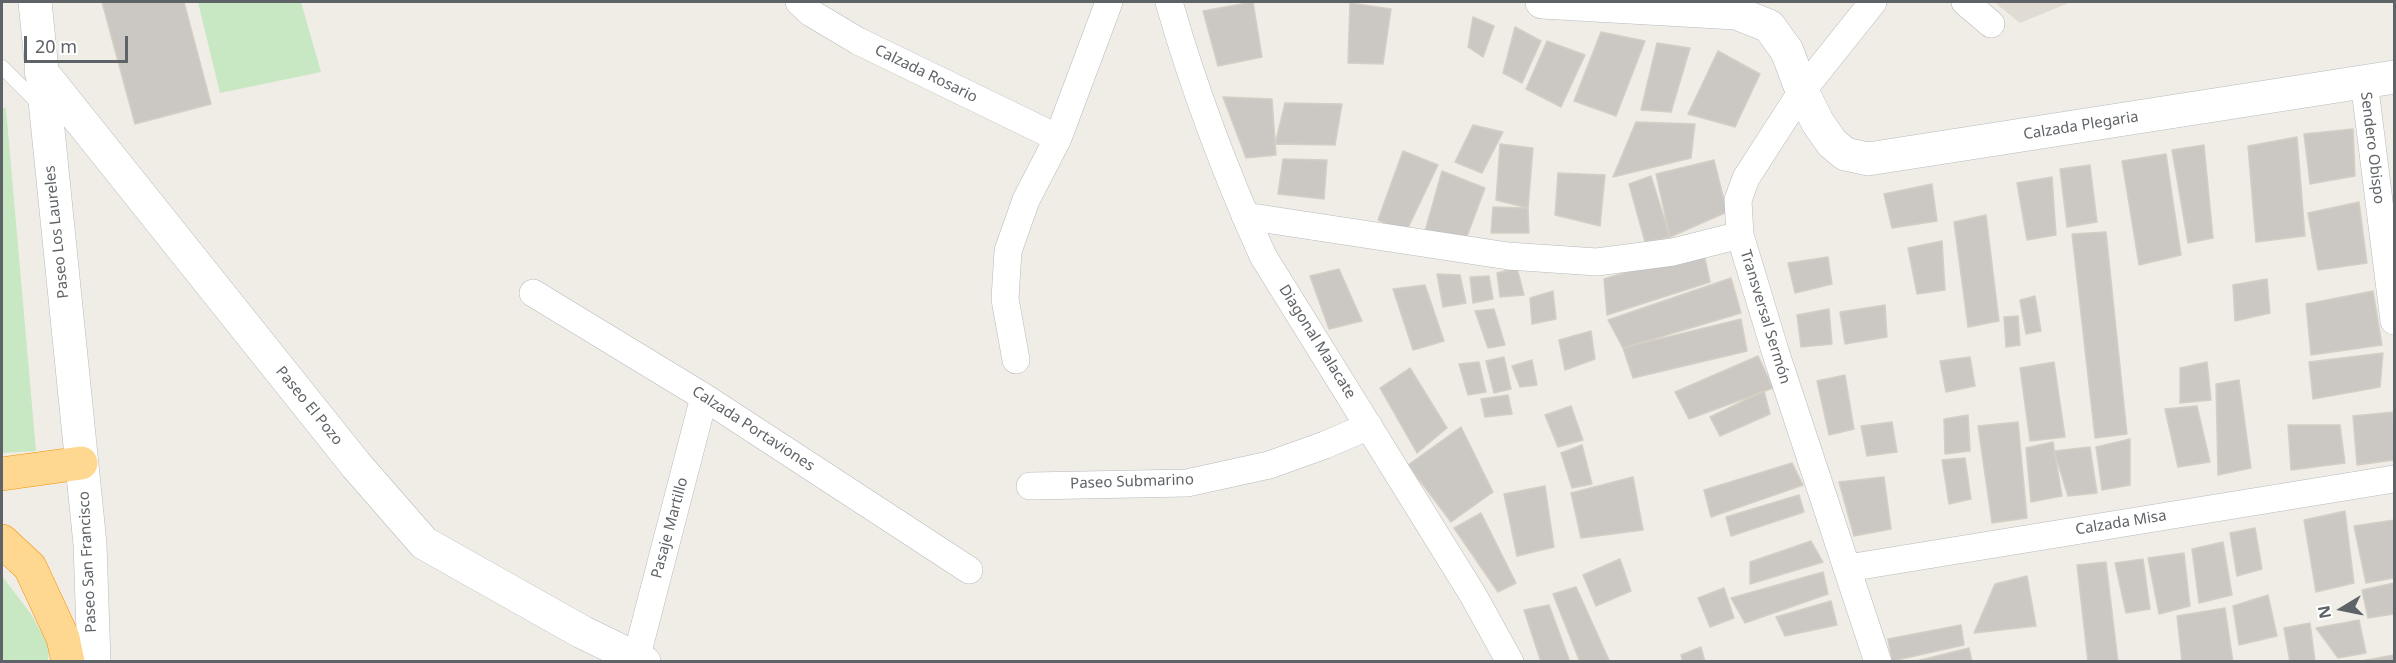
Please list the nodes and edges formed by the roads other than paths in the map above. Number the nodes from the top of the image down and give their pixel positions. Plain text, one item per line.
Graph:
1 (35, 2) edge
2 (800, 2) edge
3 (1109, 2) edge
4 (1169, 2) edge
5 (1542, 2) edge
6 (1873, 2) edge
7 (1965, 2) edge
8 (1991, 24) dead end
9 (2, 67) edge
10 (40, 71) junction
11 (2379, 79) edge
12 (1802, 91) junction
13 (44, 109) junction
14 (1058, 138) junction
15 (1245, 216) junction
16 (1740, 235) junction
17 (533, 293) dead end
18 (2394, 321) edge
19 (1016, 360) dead end
20 (704, 397) junction
21 (1369, 426) junction
22 (81, 463) junction
23 (2, 474) edge
24 (2394, 478) edge
25 (1030, 486) dead end
26 (2, 541) edge
27 (1848, 568) junction
28 (969, 570) dead end
29 (640, 660) edge
30 (68, 662) edge
31 (94, 662) edge
32 (1510, 662) edge
33 (1878, 662) edge

1 - 10 street, Paseo Los Laureles
2 - 14 street, Calzada Rosario
3 - 14 street
4 - 15 street, Diagonal Malacate
5 - 12 street
6 - 12 street, Transversal Sermón
7 - 8 street
9 - 13 lane
10 - 13 street, Paseo Los Laureles
10 - 29 street, Paseo El Pozo
11 - 12 street, Calzada Plegaria
11 - 18 street, Sendero Obispo
12 - 16 street, Transversal Sermón
13 - 22 street, Paseo Los Laureles
14 - 19 street
15 - 16 street
15 - 21 street, Diagonal Malacate
16 - 27 street, Transversal Sermón
17 - 20 street, Calzada Portaviones
20 - 28 street, Calzada Portaviones
20 - 29 street, Pasaje Martillo
21 - 25 street, Paseo Submarino
21 - 32 street, Diagonal Malacate
22 - 23 highway
22 - 31 street, Paseo San Francisco
24 - 27 street, Calzada Misa
26 - 30 highway
27 - 33 street, Transversal Sermón

